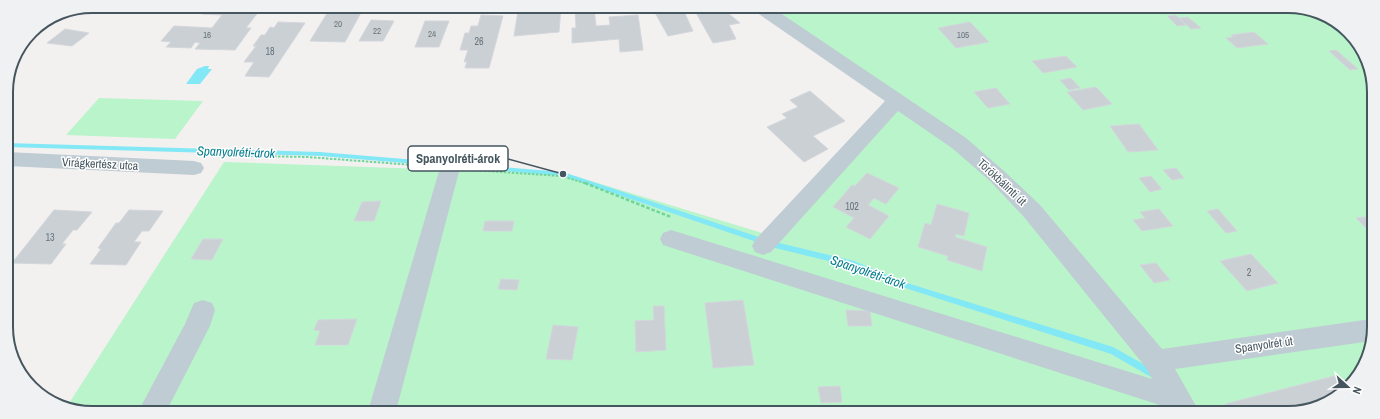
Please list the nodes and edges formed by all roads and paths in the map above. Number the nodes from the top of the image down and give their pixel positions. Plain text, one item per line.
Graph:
1 (769, 13) edge
2 (896, 100) junction
3 (13, 159) edge
4 (194, 168) joint
5 (450, 168) junction
6 (672, 228) joint
7 (767, 241) dead end
8 (203, 310) dead end
9 (1367, 331) edge
10 (1156, 360) junction
11 (155, 406) edge
12 (383, 406) edge
13 (1183, 406) edge

1 - 2 street, Törökbálinti út
2 - 7 street
2 - 10 street, Törökbálinti út
3 - 4 street, Virágkertész utca
4 - 5 path
5 - 6 path
5 - 12 street
6 - 13 street
8 - 11 street
9 - 10 street, Spanyolrét út
10 - 13 street, Törökbálinti út

